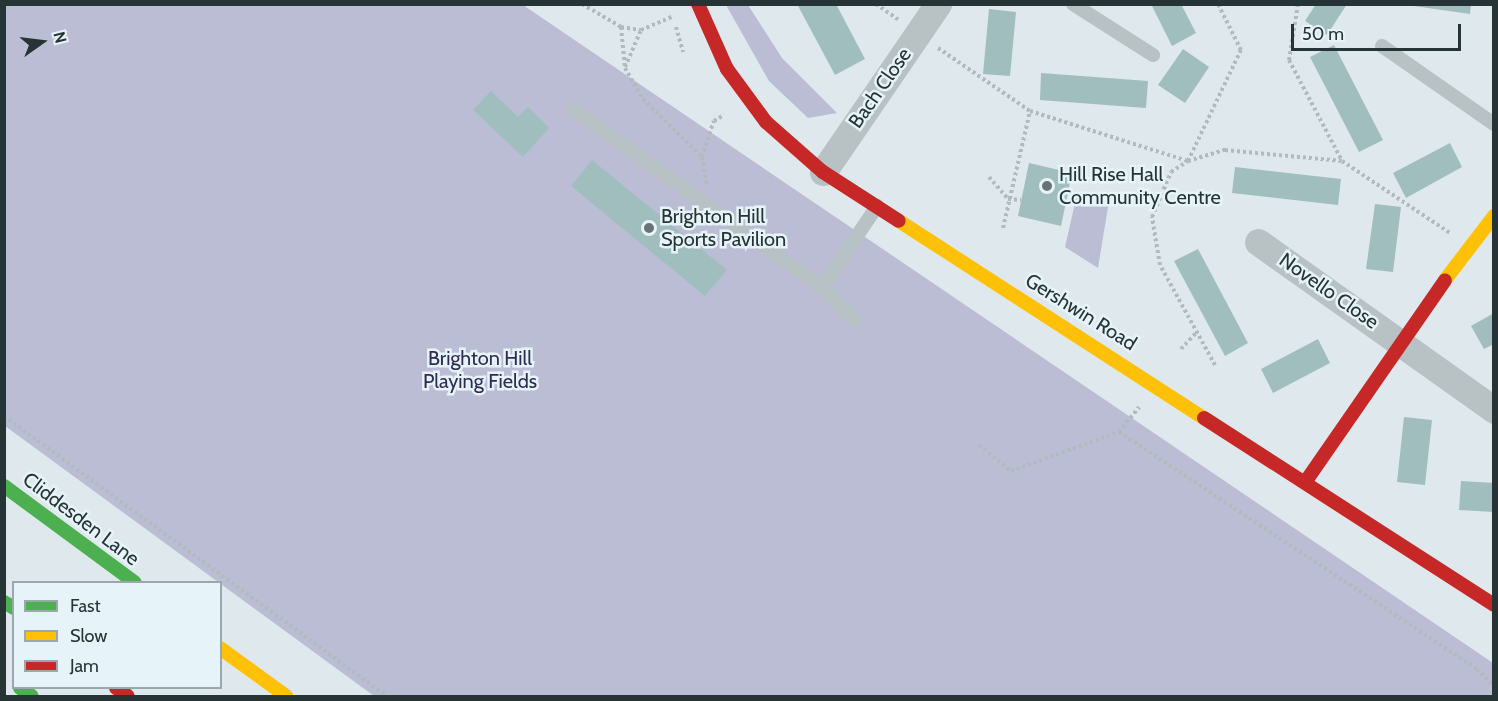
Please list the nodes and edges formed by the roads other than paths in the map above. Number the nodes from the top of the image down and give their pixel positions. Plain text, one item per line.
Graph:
1 (698, 4) edge
2 (938, 4) edge
3 (1073, 4) edge
4 (1382, 46) dead end
5 (1153, 55) dead end
6 (573, 109) dead end
7 (1494, 124) edge
8 (823, 172) junction
9 (877, 206) junction
10 (1494, 216) edge
11 (1258, 242) dead end
12 (822, 288) junction
13 (854, 319) dead end
14 (1400, 340) junction
15 (1494, 410) edge
16 (1306, 481) junction
17 (4, 486) edge
18 (133, 581) edge
19 (1494, 605) edge
20 (222, 649) edge
21 (286, 696) edge

1 - 8 main road, Gershwin Road
2 - 8 street, Bach Close
3 - 5 lane
4 - 7 lane
6 - 12 lane
8 - 9 main road, Gershwin Road
9 - 12 lane
9 - 16 main road, Gershwin Road
10 - 14 main road, Novello Close
11 - 14 street, Novello Close
12 - 13 lane
14 - 15 street, Novello Close
14 - 16 main road, Novello Close
16 - 19 main road, Gershwin Road
17 - 18 main road, Cliddesden Lane
20 - 21 main road

